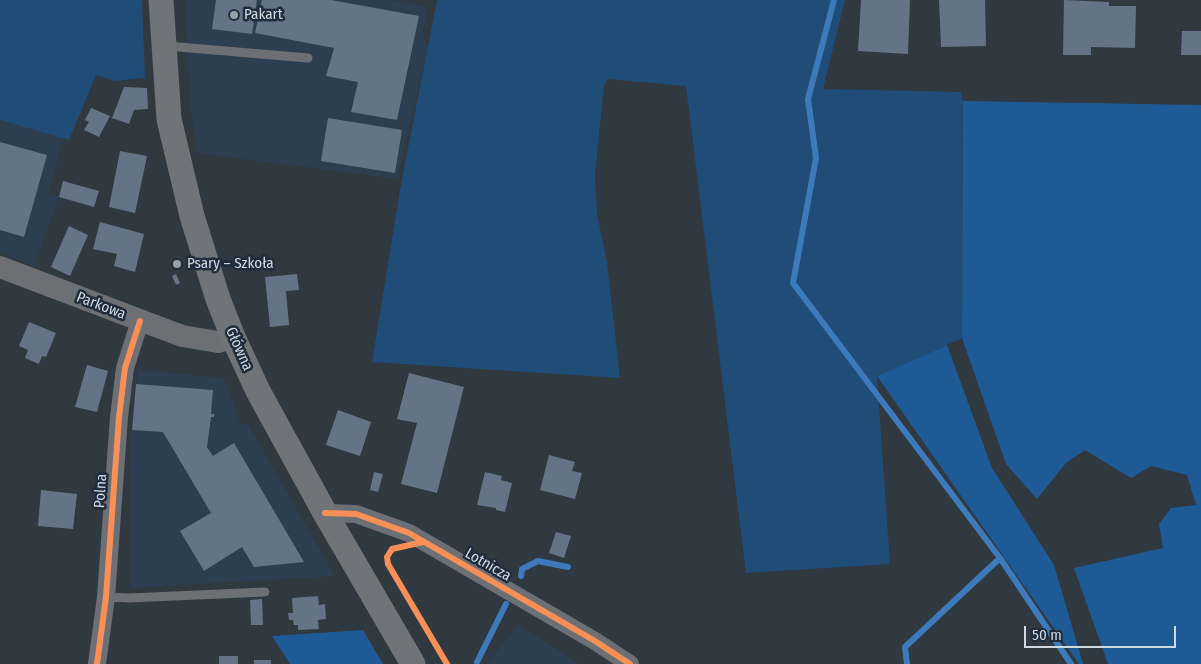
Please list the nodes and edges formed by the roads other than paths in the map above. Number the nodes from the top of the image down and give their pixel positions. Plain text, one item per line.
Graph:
1 (161, 0) edge
2 (164, 46) junction
3 (308, 58) dead end
4 (0, 267) edge
5 (140, 321) junction
6 (233, 337) junction
7 (325, 513) junction
8 (265, 592) dead end
9 (106, 596) junction
10 (97, 664) edge
11 (413, 664) edge
12 (630, 664) edge

1 - 2 main road, Główna
2 - 3 lane
2 - 6 main road, Główna
4 - 5 street, Parkowa
5 - 6 street, Parkowa
5 - 9 street, Polna
6 - 7 main road, Główna
7 - 11 main road, Główna
7 - 12 street, Lotnicza
8 - 9 lane
9 - 10 street, Polna

